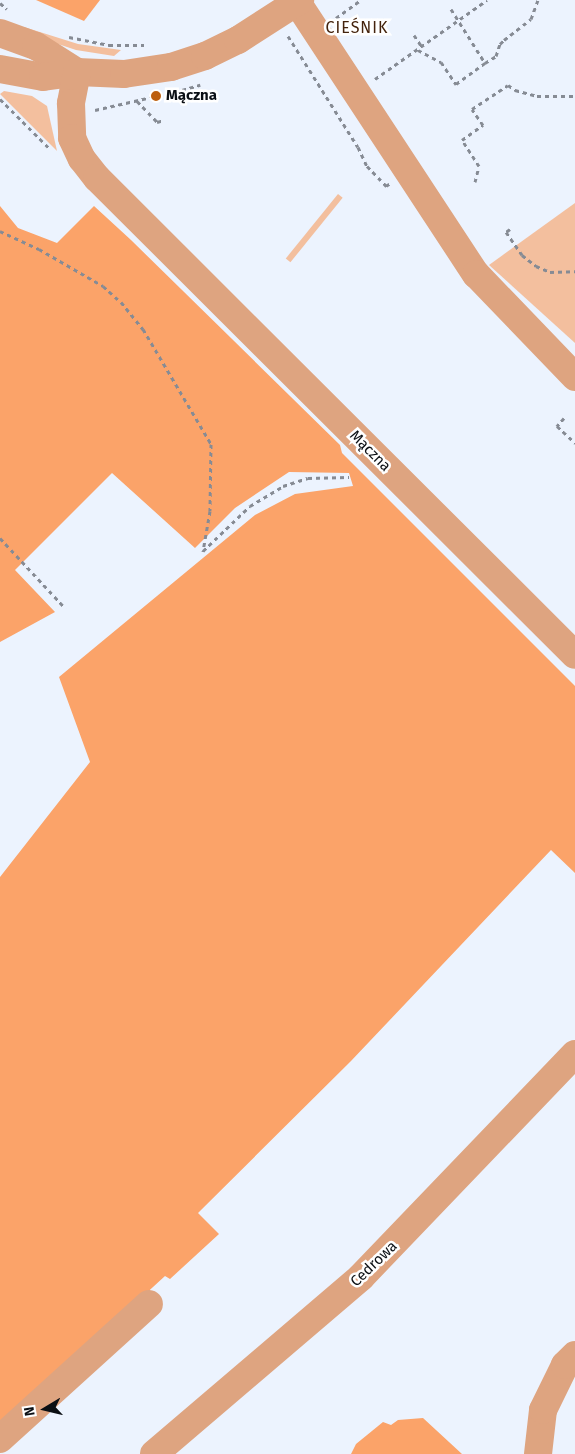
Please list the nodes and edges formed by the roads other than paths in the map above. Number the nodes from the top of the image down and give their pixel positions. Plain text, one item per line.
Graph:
1 (298, 1) edge
2 (5, 23) edge
3 (0, 70) edge
4 (77, 72) junction
5 (575, 377) edge
6 (575, 656) edge
7 (575, 1054) edge
8 (149, 1304) dead end
9 (575, 1355) edge
10 (0, 1439) edge
11 (154, 1454) edge
12 (538, 1454) edge

1 - 4 street
1 - 5 street
2 - 4 street
3 - 4 street
4 - 6 street, Mączna
7 - 11 street, Cedrowa
8 - 10 street
9 - 12 street

